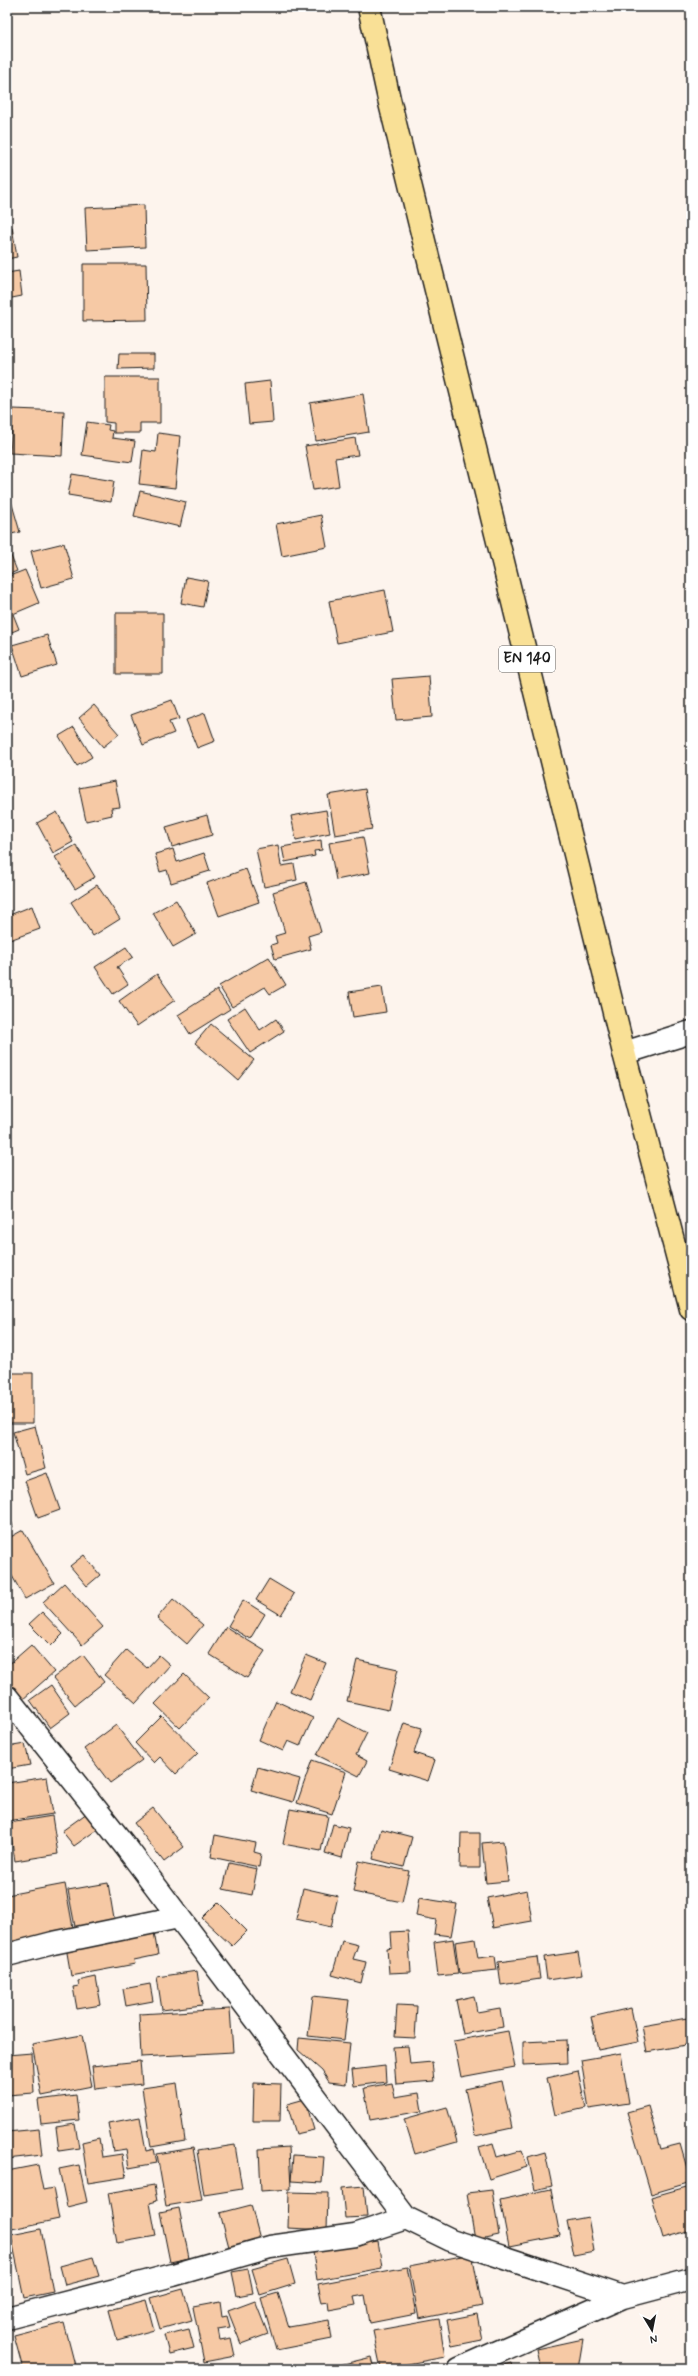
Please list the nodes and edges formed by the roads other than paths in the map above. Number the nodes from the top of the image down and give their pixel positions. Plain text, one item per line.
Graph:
1 (369, 7) edge
2 (691, 1032) edge
3 (624, 1053) junction
4 (691, 1309) edge
5 (7, 1697) edge
6 (15, 1719) edge
7 (179, 1917) junction
8 (7, 1955) edge
9 (406, 2218) junction
10 (691, 2279) edge
11 (623, 2297) junction
12 (7, 2318) edge
13 (459, 2369) edge

1 - 3 main road, EN 140
2 - 3 street
3 - 4 main road, EN 140
5 - 6 street
6 - 7 street
7 - 8 street
7 - 9 street
9 - 11 street
9 - 12 street
10 - 11 street
11 - 13 street

